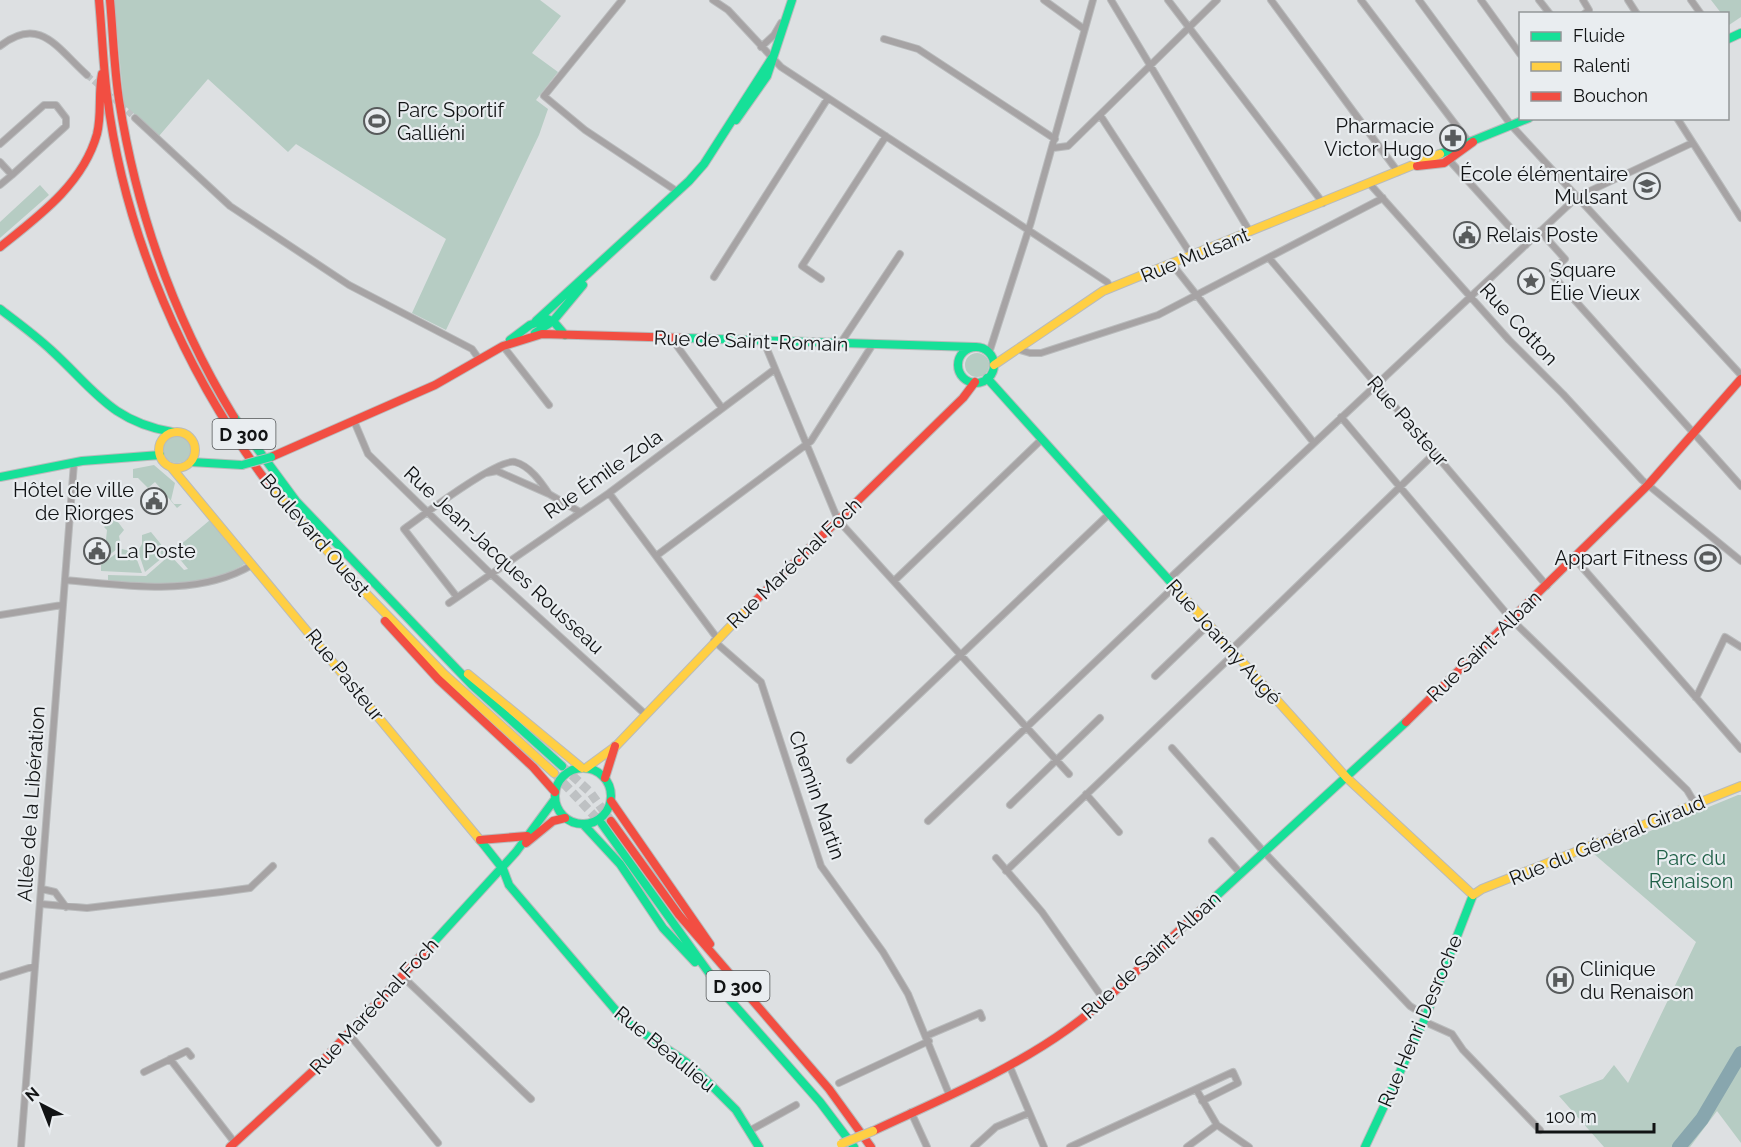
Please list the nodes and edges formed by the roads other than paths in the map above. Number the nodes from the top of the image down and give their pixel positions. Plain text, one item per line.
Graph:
1 (99, 0) edge
2 (111, 0) edge
3 (622, 0) edge
4 (713, 0) edge
5 (723, 0) edge
6 (791, 0) edge
7 (1044, 0) edge
8 (1093, 0) edge
9 (1111, 0) edge
10 (1168, 0) edge
11 (1217, 0) edge
12 (1271, 0) edge
13 (1361, 0) edge
14 (1419, 0) edge
15 (1481, 0) edge
16 (1539, 0) edge
17 (728, 10) junction
18 (1548, 12) edge
19 (1189, 26) junction
20 (1084, 29) junction
21 (884, 39) dead end
22 (0, 46) edge
23 (761, 47) junction
24 (1519, 51) edge
25 (772, 58) junction
26 (1150, 65) junction
27 (104, 66) junction
28 (87, 75) tunnel mouth
29 (828, 98) junction
30 (1100, 115) junction
31 (135, 118) tunnel mouth
32 (1524, 120) edge
33 (1678, 120) edge
34 (1511, 125) junction
35 (886, 136) junction
36 (1055, 139) junction
37 (1472, 141) junction
38 (1692, 143) junction
39 (0, 144) edge
40 (1053, 148) junction
41 (1447, 156) junction
42 (0, 162) edge
43 (1398, 172) junction
44 (12, 175) junction
45 (1369, 183) junction
46 (0, 185) edge
47 (678, 192) junction
48 (1577, 197) junction
49 (1383, 198) junction
50 (1323, 203) junction
51 (1741, 218) edge
52 (1028, 231) junction
53 (1540, 231) junction
54 (1250, 232) junction
55 (1526, 245) junction
56 (0, 247) edge
57 (900, 254) dead end
58 (1192, 256) junction
59 (1269, 258) junction
60 (1172, 264) junction
61 (714, 277) dead end
62 (821, 279) dead end
63 (1111, 288) junction
64 (1196, 295) junction
65 (1470, 296) junction
66 (0, 309) edge
67 (546, 322) junction
68 (565, 335) junction
69 (672, 339) junction
70 (764, 342) junction
71 (840, 344) junction
72 (873, 344) junction
73 (503, 346) junction
74 (937, 346) junction
75 (974, 347) junction
76 (1017, 349) junction
77 (989, 353) junction
78 (479, 359) junction
79 (959, 359) junction
80 (994, 365) junction
81 (775, 369) junction
82 (1741, 377) edge
83 (987, 378) junction
84 (975, 382) junction
85 (1376, 384) junction
86 (549, 405) dead end
87 (722, 408) junction
88 (1341, 417) junction
89 (354, 421) junction
90 (144, 426) junction
91 (172, 432) junction
92 (1694, 434) junction
93 (1041, 440) junction
94 (160, 443) junction
95 (1314, 443) junction
96 (807, 446) junction
97 (196, 449) junction
98 (1436, 453) junction
99 (160, 455) junction
100 (74, 463) junction
101 (214, 463) junction
102 (189, 464) junction
103 (171, 467) junction
104 (486, 473) junction
105 (0, 477) edge
106 (184, 484) junction
107 (1648, 485) junction
108 (1400, 486) junction
109 (1741, 486) edge
110 (609, 493) junction
111 (549, 494) junction
112 (428, 512) junction
113 (580, 512) junction
114 (1109, 514) junction
115 (838, 519) junction
116 (656, 556) junction
117 (1575, 559) junction
118 (1741, 561) edge
119 (252, 565) junction
120 (490, 573) junction
121 (65, 580) junction
122 (354, 581) junction
123 (894, 582) junction
124 (1171, 583) junction
125 (1547, 586) junction
126 (457, 597) junction
127 (449, 603) dead end
128 (62, 604) junction
129 (0, 615) edge
130 (1512, 620) junction
131 (1208, 625) junction
132 (716, 640) junction
133 (1741, 648) edge
134 (437, 649) junction
135 (1233, 652) junction
136 (961, 656) junction
137 (1155, 676) dead end
138 (1696, 698) junction
139 (645, 714) junction
140 (1100, 718) dead end
141 (1026, 727) junction
142 (616, 746) junction
143 (1172, 748) dead end
144 (1741, 749) edge
145 (850, 760) dead end
146 (1056, 760) junction
147 (562, 766) tunnel mouth
148 (584, 768) junction
149 (554, 773) tunnel mouth
150 (1070, 774) dead end
151 (605, 778) junction
152 (1347, 778) junction
153 (1741, 786) edge
154 (1086, 794) junction
155 (555, 795) junction
156 (611, 801) junction
157 (1010, 804) dead end
158 (1696, 805) junction
159 (565, 818) junction
160 (928, 821) dead end
161 (583, 825) junction
162 (1119, 831) dead end
163 (527, 836) junction
164 (480, 840) junction
165 (1212, 841) dead end
166 (1264, 852) junction
167 (510, 857) junction
168 (996, 858) dead end
169 (273, 866) dead end
170 (503, 869) junction
171 (1006, 871) junction
172 (1241, 873) junction
173 (42, 889) junction
174 (1473, 895) junction
175 (41, 904) junction
176 (66, 907) junction
177 (35, 966) junction
178 (402, 976) junction
179 (0, 977) edge
180 (732, 979) junction
181 (722, 992) junction
182 (1104, 1000) junction
183 (982, 1018) dead end
184 (1424, 1019) junction
185 (349, 1034) junction
186 (927, 1038) junction
187 (191, 1056) dead end
188 (170, 1059) junction
189 (1010, 1067) junction
190 (144, 1072) dead end
191 (839, 1083) dead end
192 (1196, 1089) junction
193 (949, 1094) junction
194 (531, 1099) dead end
195 (1202, 1101) junction
196 (796, 1105) dead end
197 (911, 1112) junction
198 (1029, 1113) junction
199 (1217, 1125) junction
200 (1540, 1130) dead end
201 (749, 1131) junction
202 (438, 1143) dead end
203 (232, 1145) edge
204 (839, 1146) edge
205 (21, 1147) edge
206 (759, 1147) edge
207 (854, 1147) edge
208 (871, 1147) edge
209 (927, 1147) edge
210 (974, 1147) edge
211 (1044, 1147) edge
212 (1070, 1147) edge
213 (1187, 1147) edge
214 (1249, 1147) edge
215 (1365, 1147) edge

1 - 27 main road, Boulevard Ouest / D 300
2 - 134 main road, Boulevard Ouest / D 300
3 - 47 street
4 - 17 street
5 - 17 street
6 - 23 street
6 - 25 main road
7 - 20 street
8 - 20 street
9 - 26 street
10 - 19 street
11 - 19 street
12 - 43 street
13 - 37 street
14 - 34 street
15 - 24 street
16 - 18 street
17 - 23 street
19 - 26 street
19 - 50 street
20 - 36 street
21 - 36 street
22 - 28 street
23 - 25 street
25 - 29 street
25 - 47 main road
26 - 30 street
26 - 54 street
27 - 56 main road
27 - 122 main road, Boulevard Ouest / D 300
29 - 35 street
29 - 61 street
30 - 40 street
30 - 58 street
31 - 78 street
32 - 34 main road
33 - 38 street
34 - 37 main road
34 - 48 street
35 - 52 street
35 - 62 street
36 - 40 street
37 - 41 main road
38 - 48 street
38 - 51 street
39 - 44 street
40 - 52 street
41 - 43 main road, Rue Mulsant
41 - 55 street
42 - 44 street
43 - 45 main road, Rue Mulsant
44 - 46 street
45 - 49 street, Rue Cotton
45 - 50 main road, Rue Mulsant
47 - 67 main road
48 - 53 street
48 - 82 street
49 - 59 street
49 - 65 street, Rue Cotton
50 - 54 main road, Rue Mulsant
52 - 63 street
52 - 77 street
53 - 55 street
53 - 92 street
54 - 58 main road, Rue Mulsant
55 - 65 street
57 - 71 street
58 - 60 main road, Rue Mulsant
59 - 64 street
59 - 85 street, Rue Pasteur
60 - 63 main road, Rue Mulsant
60 - 64 street
63 - 76 main road, Rue Mulsant
64 - 76 street
64 - 95 street
65 - 85 street
65 - 107 street, Rue Cotton
66 - 90 main road
67 - 68 main road, Rue de Saint-Romain
67 - 68 main road
67 - 73 main road, Rue de Saint-Romain
67 - 73 main road, Rue de Saint-Romain
68 - 69 main road, Rue de Saint-Romain
69 - 70 main road, Rue de Saint-Romain
69 - 87 street
70 - 71 main road, Rue de Saint-Romain
70 - 81 street
71 - 72 main road, Rue de Saint-Romain
72 - 74 main road, Rue de Saint-Romain
72 - 96 street
73 - 78 main road, Rue de Saint-Romain
73 - 86 street
74 - 75 main road, Rue de Saint-Romain
74 - 79 main road, Rue de Saint-Romain
75 - 77 main road
75 - 79 main road
76 - 80 main road, Rue Mulsant
77 - 80 main road
78 - 89 main road, Rue de Saint-Romain
79 - 84 main road
80 - 83 main road
81 - 87 street, Rue Émile Zola
81 - 96 street
82 - 92 main road, Rue Saint-Alban
83 - 84 main road
83 - 93 main road, Rue Joanny Augé
84 - 115 main road, Rue Maréchal Foch
85 - 88 street
85 - 98 street, Rue Pasteur
87 - 110 street, Rue Émile Zola
88 - 95 street
88 - 108 street
89 - 101 main road, Rue de Saint-Romain, bridge
89 - 112 street, Rue Jean-Jacques Rousseau
90 - 91 main road
90 - 94 main road
91 - 94 main road
91 - 97 main road
92 - 107 main road, Rue Saint-Alban
92 - 109 street
93 - 114 main road, Rue Joanny Augé
93 - 123 street
94 - 99 main road
95 - 124 street
96 - 115 street
96 - 116 street
97 - 101 main road
97 - 102 main road
98 - 108 street
98 - 125 street, Rue Pasteur
99 - 100 main road
99 - 103 main road
100 - 105 main road
100 - 121 street, Allée de la Libération
101 - 102 main road, Rue de Saint-Romain
102 - 103 main road
102 - 106 main road
103 - 106 main road, Rue Pasteur
104 - 111 street
104 - 111 street
104 - 112 street
106 - 119 main road, Rue Pasteur
107 - 117 main road, Rue Saint-Alban
107 - 118 street, Rue Cotton
108 - 130 street
108 - 135 street
110 - 113 street, Rue Émile Zola
110 - 116 street, Chemin Martin
111 - 113 street
112 - 120 street, Rue Jean-Jacques Rousseau
112 - 126 street
113 - 120 street, Rue Émile Zola
114 - 124 main road, Rue Joanny Augé
114 - 136 street
115 - 123 street
115 - 132 main road, Rue Maréchal Foch
116 - 132 street, Chemin Martin
117 - 125 main road, Rue Saint-Alban
117 - 138 street
119 - 121 street
119 - 164 main road, Rue Pasteur
120 - 126 street, Rue Émile Zola
120 - 139 street, Rue Jean-Jacques Rousseau
121 - 128 street, Allée de la Libération
122 - 149 main road, Boulevard Ouest / D 300
122 - 155 main road
123 - 136 street
124 - 131 main road, Rue Joanny Augé
124 - 141 street
125 - 130 main road, Rue Saint-Alban
126 - 127 street, Rue Émile Zola
128 - 129 street
128 - 173 street, Allée de la Libération
130 - 152 main road, Rue Saint-Alban
130 - 158 street
131 - 135 main road, Rue Joanny Augé
131 - 137 street
132 - 139 main road, Rue Maréchal Foch
132 - 186 street, Chemin Martin
133 - 138 street
134 - 147 main road, Boulevard Ouest / D 300
134 - 148 main road
135 - 152 main road, Rue Joanny Augé
135 - 154 street
136 - 141 street
136 - 145 street
138 - 144 street
139 - 142 main road, Rue Maréchal Foch
140 - 146 street
141 - 146 street
141 - 160 street
142 - 148 main road, Rue Maréchal Foch
142 - 151 main road, Rue Maréchal Foch
143 - 166 street
146 - 150 street
146 - 157 street
148 - 151 main road
148 - 155 main road
151 - 156 main road
152 - 166 main road, Rue de Saint-Alban
152 - 174 main road, Rue Joanny Augé
153 - 158 main road, Rue du Général Giraud
154 - 162 street
154 - 171 street
155 - 159 main road
155 - 163 main road, Rue Maréchal Foch
156 - 161 main road
156 - 180 main road
158 - 174 main road, Rue du Général Giraud
159 - 161 main road
159 - 167 main road, Rue Maréchal Foch
161 - 181 main road
163 - 164 main road
163 - 167 main road, Rue Maréchal Foch
164 - 170 main road, Rue Pasteur
165 - 172 street
166 - 172 main road, Rue de Saint-Alban
166 - 184 street
167 - 170 main road, Rue Maréchal Foch
168 - 171 street
169 - 176 street
170 - 178 main road, Rue Maréchal Foch
170 - 201 main road, Rue Beaulieu
171 - 182 street
172 - 182 main road, Rue de Saint-Alban
173 - 175 street, Allée de la Libération
173 - 176 street
174 - 184 main road, Rue Henri Desroche
175 - 176 street
175 - 177 street, Allée de la Libération
177 - 179 street
177 - 205 street, Allée de la Libération
178 - 185 main road, Rue Maréchal Foch
178 - 194 street
180 - 181 main road, D 300
180 - 208 main road, D 300
181 - 207 main road, D 300
182 - 189 main road, Rue de Saint-Alban
183 - 186 street
184 - 200 street
184 - 215 main road, Rue Henri Desroche
185 - 202 street
185 - 203 main road, Rue Maréchal Foch
186 - 191 street
186 - 193 street, Chemin Martin
187 - 188 street
188 - 190 street
188 - 203 street
189 - 193 main road, Rue de Saint-Alban
189 - 198 street
192 - 195 street
192 - 195 street
192 - 212 street
193 - 197 main road, Rue de Saint-Alban
195 - 199 street
196 - 201 street
197 - 204 main road, Rue de Saint-Alban, bridge
197 - 209 street
198 - 210 street
198 - 211 street
199 - 213 street
199 - 214 street
201 - 206 main road, Rue Beaulieu

